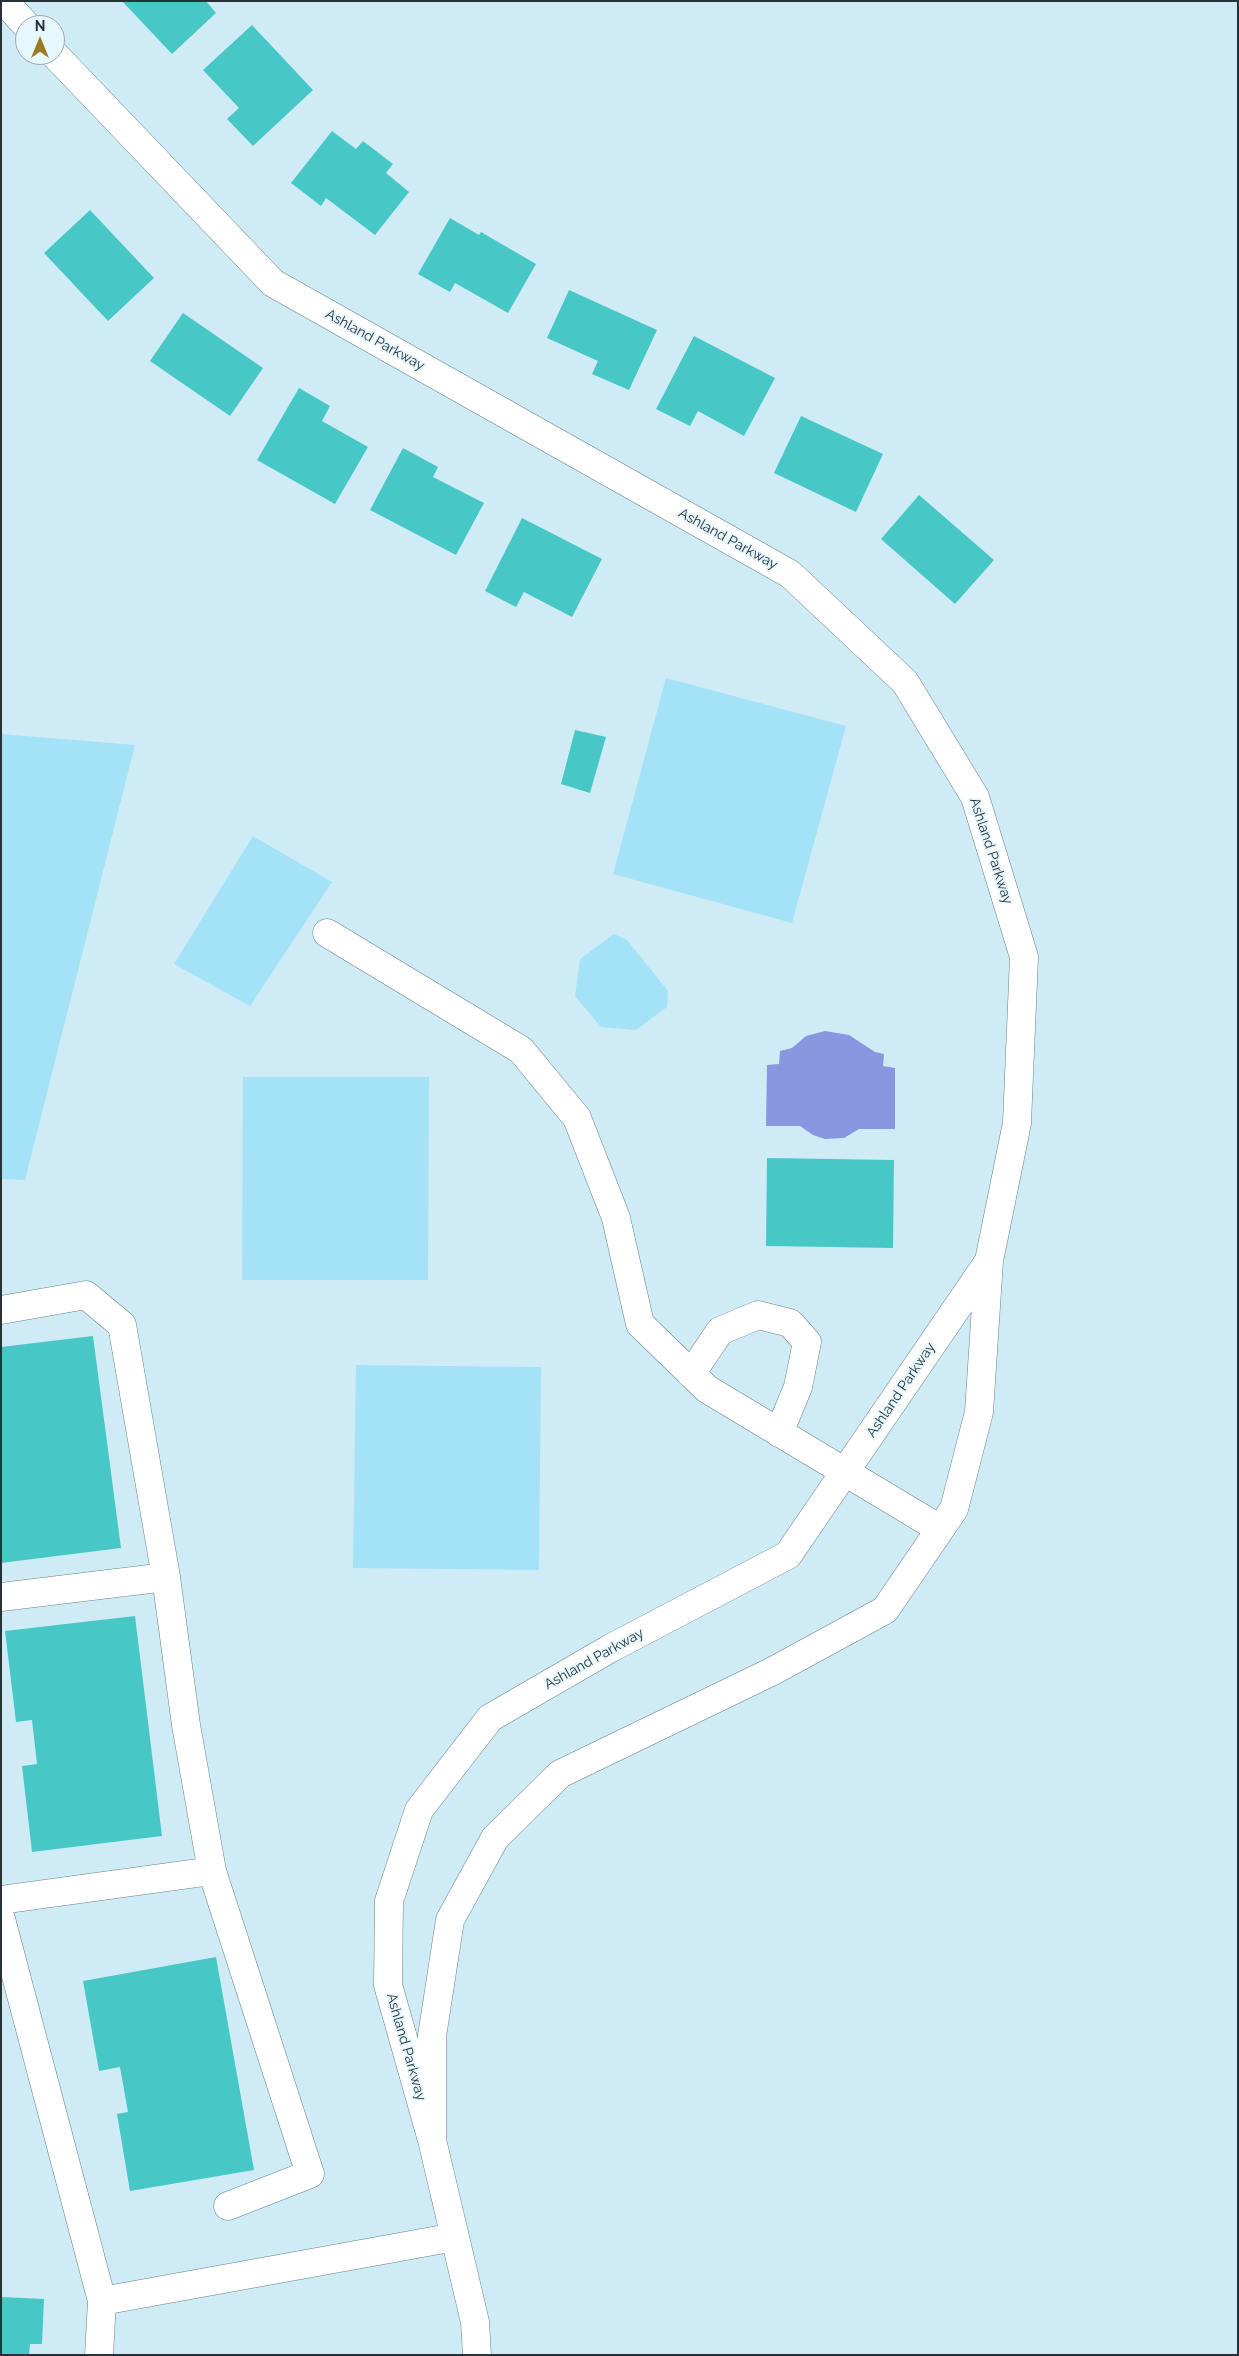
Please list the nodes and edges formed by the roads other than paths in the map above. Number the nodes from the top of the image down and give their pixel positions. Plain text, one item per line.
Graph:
1 (4, 1) edge
2 (17, 15) edge
3 (65, 65) edge
4 (327, 933) dead end
5 (989, 1261) junction
6 (1, 1310) edge
7 (691, 1374) junction
8 (779, 1433) junction
9 (844, 1472) junction
10 (940, 1529) junction
11 (166, 1577) junction
12 (1, 1597) edge
13 (212, 1871) junction
14 (1, 1900) edge
15 (1, 1919) edge
16 (432, 2140) junction
17 (228, 2206) dead end
18 (455, 2238) junction
19 (102, 2301) junction
20 (99, 2355) edge
21 (477, 2355) edge

1 - 2 street
3 - 5 street, Ashland Parkway
4 - 7 street
5 - 9 street, Ashland Parkway
5 - 10 street, Ashland Parkway
6 - 11 street
7 - 8 street
7 - 8 street
8 - 9 street
9 - 10 street
9 - 16 street, Ashland Parkway
10 - 16 street, Ashland Parkway
11 - 12 street
11 - 13 street
13 - 14 street
13 - 17 street
15 - 19 street
16 - 18 street, Ashland Parkway
18 - 19 street
18 - 21 street, Ashland Parkway
19 - 20 street

